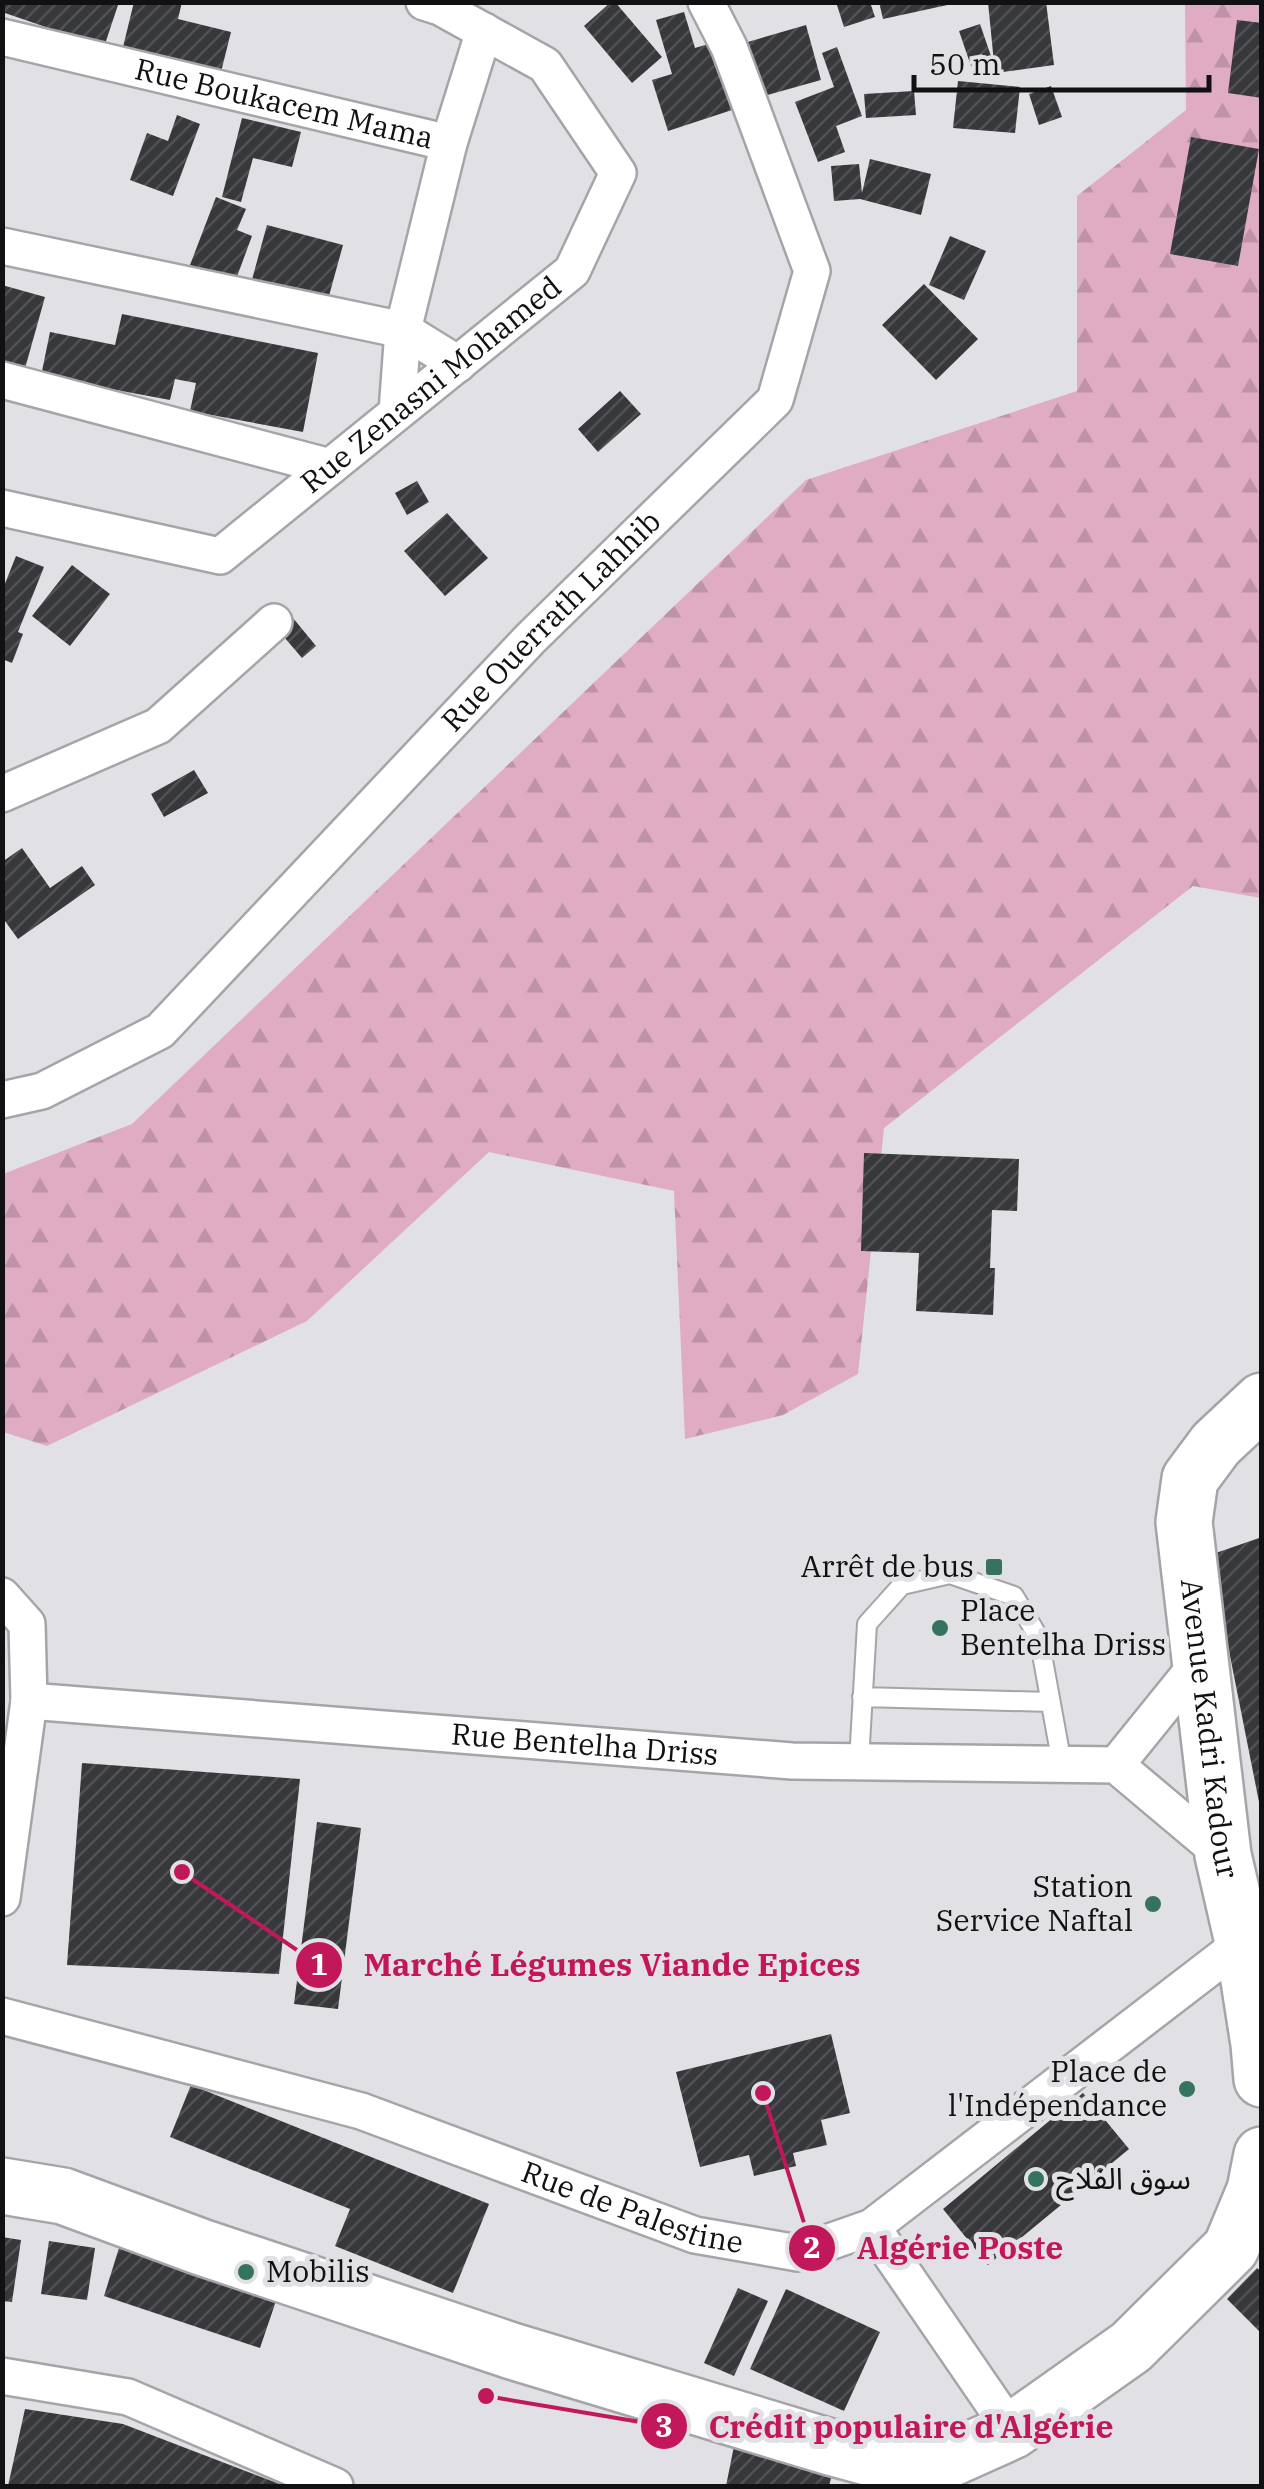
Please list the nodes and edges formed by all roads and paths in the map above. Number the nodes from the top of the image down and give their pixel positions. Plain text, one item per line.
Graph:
1 (424, 2) edge
2 (706, 2) edge
3 (484, 32) junction
4 (2, 37) edge
5 (449, 143) junction
6 (2, 246) edge
7 (404, 330) junction
8 (458, 364) junction
9 (2, 380) edge
10 (397, 412) junction
11 (330, 467) junction
12 (2, 508) edge
13 (274, 622) dead end
14 (2, 794) edge
15 (2, 1100) edge
16 (1262, 1401) edge
17 (2, 1596) edge
18 (1200, 1661) junction
19 (862, 1697) junction
20 (29, 1701) junction
21 (1050, 1702) junction
22 (859, 1761) junction
23 (1062, 1764) junction
24 (1116, 1765) junction
25 (1223, 1855) junction
26 (2, 1898) edge
27 (1243, 1942) junction
28 (2, 2016) edge
29 (1262, 2078) edge
30 (1262, 2154) edge
31 (2, 2186) edge
32 (872, 2227) junction
33 (2, 2376) edge
34 (1012, 2431) junction
35 (335, 2486) edge

1 - 3 street, Rue Zenasni Mohamed
2 - 15 street, Rue Ouerrath Lahhib
3 - 5 street
3 - 8 street, Rue Zenasni Mohamed
4 - 5 street, Rue Boukacem Mama
5 - 7 street, Rue Boukacem Mama
6 - 7 street
7 - 8 street
7 - 10 street, Rue Boukacem Mama
8 - 10 street, Rue Zenasni Mohamed
9 - 11 street
10 - 11 street, Rue Zenasni Mohamed
11 - 12 street, Rue Zenasni Mohamed
13 - 14 street
16 - 18 main road, Avenue Kadri Kadour
17 - 20 street
18 - 24 street
18 - 25 main road, Avenue Kadri Kadour
19 - 21 lane
19 - 21 lane
19 - 22 lane
20 - 22 street, Rue Bentelha Driss
20 - 26 street
21 - 23 lane
22 - 23 street, Rue Bentelha Driss
23 - 24 street, Rue Bentelha Driss
24 - 25 street
25 - 27 main road, Avenue Kadri Kadour
27 - 29 main road, Avenue Kadri Kadour
27 - 32 street, Rue de Palestine
28 - 32 street, Rue de Palestine
30 - 34 main road
31 - 34 main road
32 - 34 street
33 - 35 street

